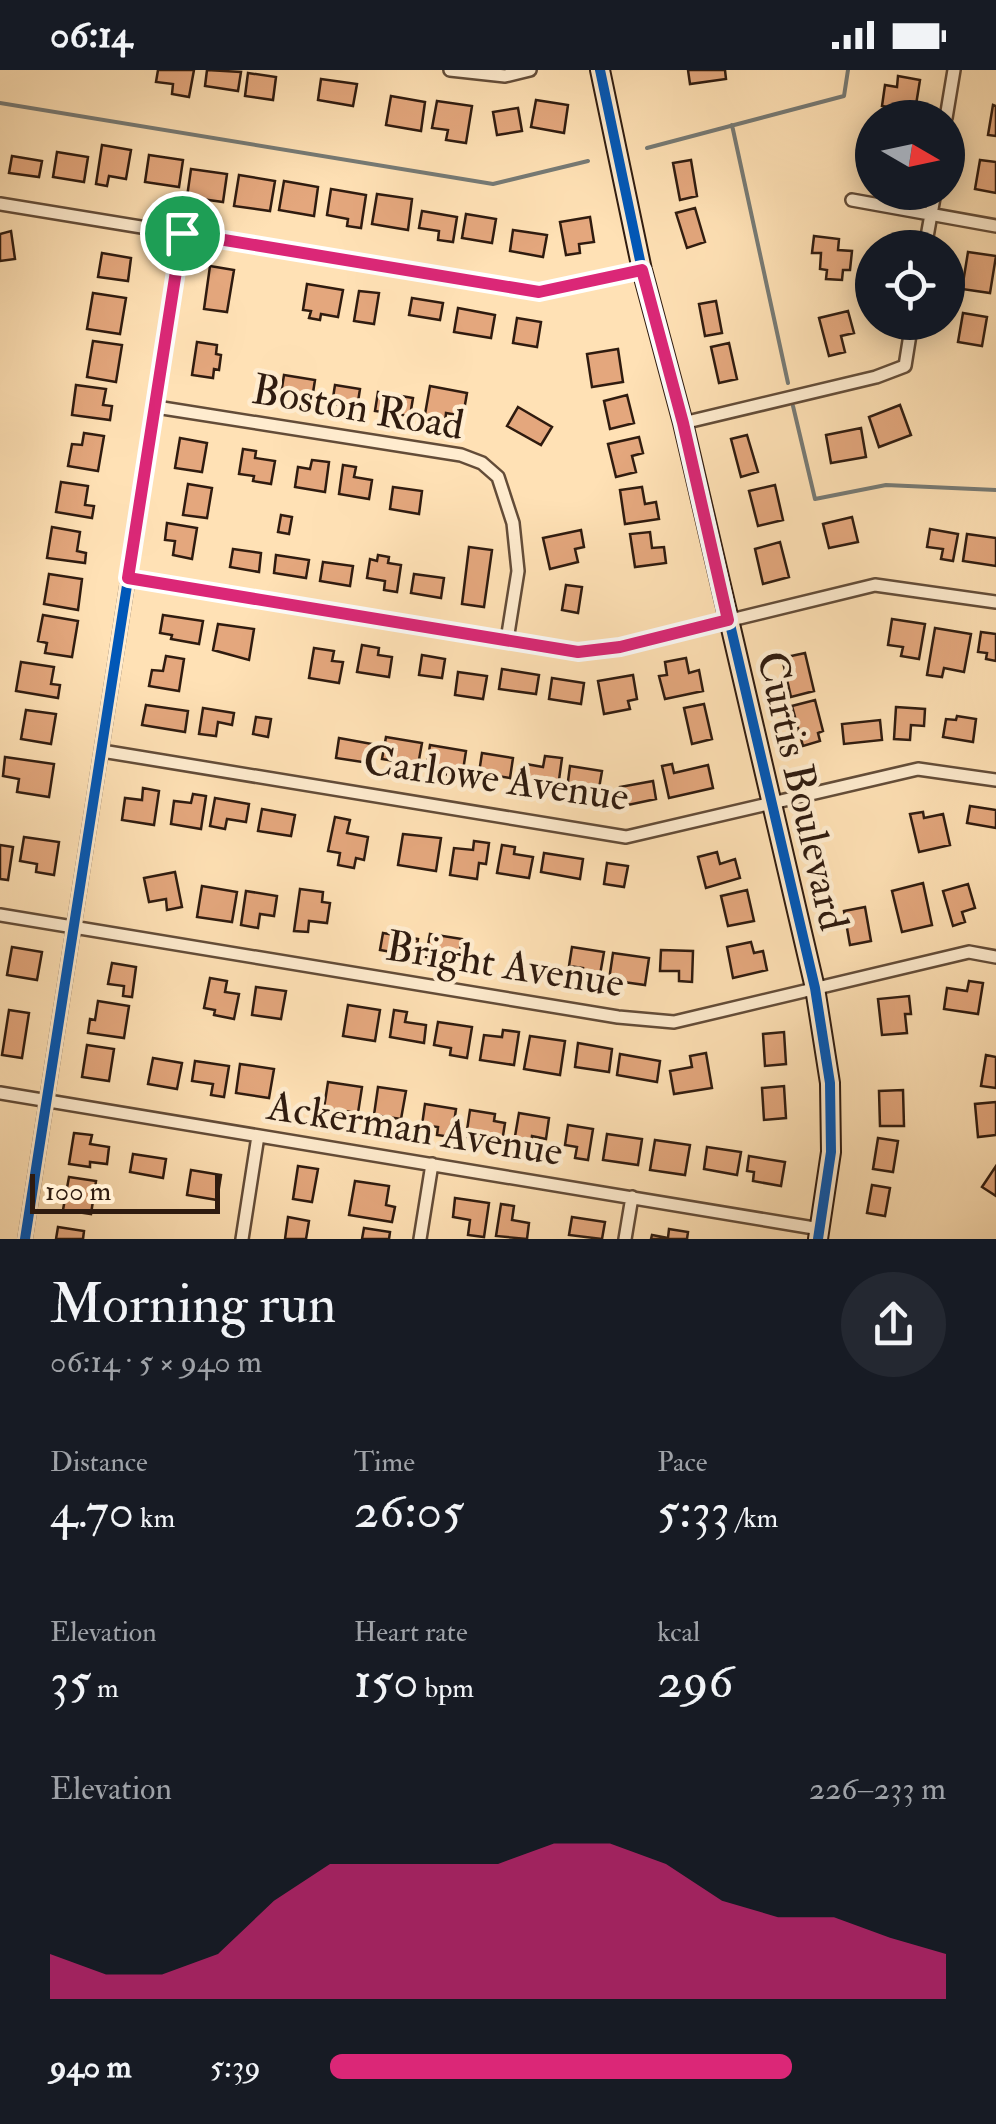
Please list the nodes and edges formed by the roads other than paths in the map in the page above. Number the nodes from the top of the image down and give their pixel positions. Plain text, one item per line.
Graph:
1 (450, 70) edge
2 (530, 70) edge
3 (600, 70) edge
4 (954, 70) edge
5 (949, 100) edge
6 (852, 200) dead end
7 (0, 204) edge
8 (932, 210) edge
9 (931, 216) junction
10 (996, 226) edge
11 (928, 230) edge
12 (182, 233) junction
13 (642, 270) junction
14 (909, 340) edge
15 (156, 407) junction
16 (683, 423) junction
17 (128, 578) junction
18 (996, 602) edge
19 (728, 620) junction
20 (508, 640) junction
21 (102, 751) junction
22 (996, 780) edge
23 (770, 804) junction
24 (0, 916) edge
25 (74, 928) junction
26 (996, 957) edge
27 (815, 988) junction
28 (0, 1093) edge
29 (46, 1101) junction
30 (258, 1136) junction
31 (432, 1164) junction
32 (632, 1197) junction
33 (819, 1234) edge
34 (24, 1239) edge
35 (242, 1239) edge
36 (420, 1239) edge
37 (626, 1239) edge

1 - 2 street
3 - 13 street, Curtis Boulevard
4 - 5 street
6 - 9 street
7 - 12 street
8 - 9 street
9 - 10 street
9 - 11 street
12 - 13 street
12 - 15 street
13 - 16 street, Curtis Boulevard
14 - 16 street
15 - 17 street
15 - 20 street, Boston Road
16 - 19 street, Curtis Boulevard
17 - 20 street
17 - 21 street
18 - 19 street
19 - 20 street
19 - 23 street, Curtis Boulevard
21 - 23 street, Carlowe Avenue
21 - 25 street
22 - 23 street, Carlowe Avenue
23 - 27 street, Curtis Boulevard
24 - 25 street, Bright Avenue
25 - 27 street, Bright Avenue
25 - 29 street
26 - 27 street, Bright Avenue
27 - 33 street, Curtis Boulevard
28 - 29 street, Ackerman Avenue
29 - 30 street, Ackerman Avenue
29 - 34 street
30 - 31 street, Ackerman Avenue
30 - 35 street
31 - 32 street, Ackerman Avenue
31 - 36 street
32 - 33 street, Ackerman Avenue
32 - 37 street

